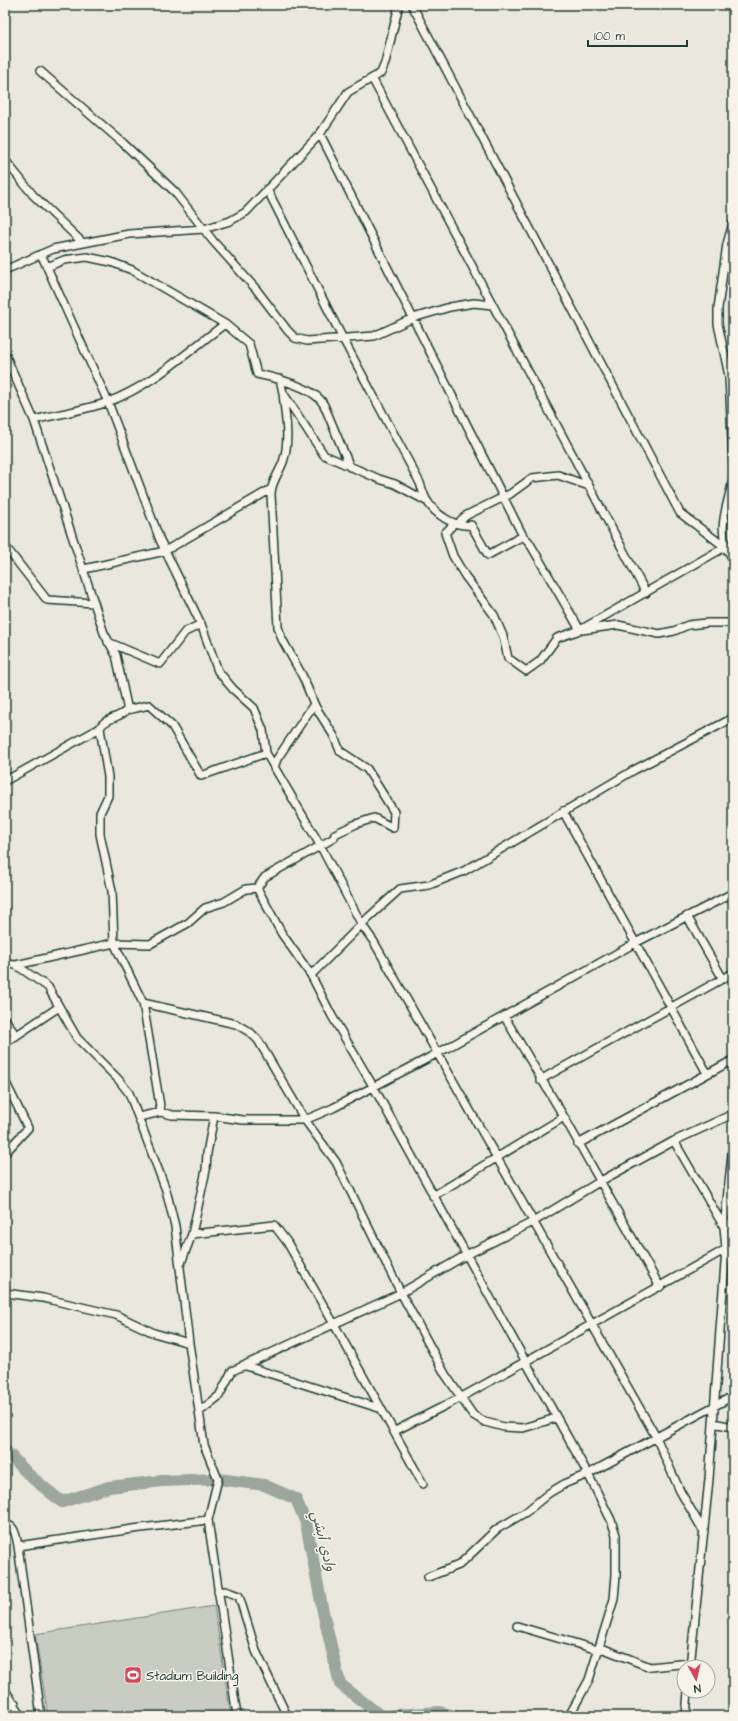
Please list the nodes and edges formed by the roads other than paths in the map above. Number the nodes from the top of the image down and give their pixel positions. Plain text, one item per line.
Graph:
1 (399, 5) edge
2 (412, 5) edge
3 (40, 71) dead end
4 (372, 78) junction
5 (320, 134) junction
6 (5, 160) edge
7 (267, 189) junction
8 (733, 224) edge
9 (204, 229) junction
10 (83, 243) junction
11 (41, 254) junction
12 (47, 267) junction
13 (5, 270) edge
14 (492, 305) junction
15 (413, 318) junction
16 (225, 324) junction
17 (342, 337) junction
18 (5, 354) edge
19 (8, 369) edge
20 (280, 379) junction
21 (284, 393) junction
22 (108, 402) junction
23 (34, 420) junction
24 (733, 461) edge
25 (350, 467) junction
26 (733, 481) edge
27 (589, 486) junction
28 (271, 490) junction
29 (504, 497) junction
30 (428, 502) junction
31 (461, 520) dead end
32 (451, 527) dead end
33 (523, 536) junction
34 (5, 546) edge
35 (726, 547) junction
36 (166, 551) junction
37 (733, 559) edge
38 (84, 569) junction
39 (646, 592) junction
40 (94, 603) junction
41 (733, 623) edge
42 (202, 624) junction
43 (580, 630) junction
44 (108, 642) junction
45 (314, 704) junction
46 (127, 710) junction
47 (733, 718) edge
48 (100, 728) junction
49 (266, 753) junction
50 (274, 768) junction
51 (5, 781) edge
52 (563, 811) junction
53 (320, 845) junction
54 (257, 888) junction
55 (733, 893) edge
56 (687, 916) junction
57 (362, 925) junction
58 (637, 942) junction
59 (114, 943) junction
60 (5, 964) edge
61 (16, 965) junction
62 (733, 973) edge
63 (311, 976) junction
64 (722, 979) junction
65 (143, 1003) junction
66 (672, 1006) junction
67 (59, 1007) junction
68 (504, 1016) junction
69 (5, 1019) edge
70 (16, 1036) junction
71 (5, 1043) edge
72 (438, 1053) junction
73 (733, 1060) edge
74 (707, 1073) junction
75 (540, 1080) junction
76 (5, 1081) edge
77 (373, 1086) junction
78 (161, 1112) junction
79 (733, 1114) edge
80 (214, 1116) junction
81 (139, 1117) junction
82 (564, 1117) junction
83 (305, 1120) junction
84 (674, 1141) junction
85 (578, 1144) junction
86 (733, 1151) edge
87 (5, 1153) edge
88 (496, 1158) junction
89 (599, 1182) junction
90 (433, 1196) junction
91 (533, 1222) junction
92 (733, 1222) edge
93 (724, 1227) junction
94 (192, 1234) junction
95 (730, 1248) edge
96 (466, 1255) junction
97 (180, 1264) junction
98 (660, 1287) junction
99 (5, 1293) edge
100 (401, 1293) junction
101 (334, 1324) junction
102 (592, 1324) junction
103 (189, 1344) junction
104 (526, 1361) junction
105 (243, 1365) junction
106 (733, 1396) edge
107 (460, 1398) junction
108 (715, 1406) junction
109 (382, 1409) junction
110 (199, 1412) junction
111 (556, 1418) junction
112 (714, 1423) junction
113 (733, 1427) edge
114 (395, 1431) junction
115 (656, 1437) junction
116 (588, 1474) junction
117 (423, 1484) dead end
118 (208, 1520) junction
119 (5, 1524) edge
120 (704, 1532) junction
121 (18, 1546) junction
122 (428, 1577) dead end
123 (218, 1592) junction
124 (517, 1626) dead end
125 (598, 1650) junction
126 (691, 1659) edge
127 (676, 1666) edge
128 (5, 1690) edge
129 (687, 1699) edge
130 (14, 1703) junction
131 (5, 1709) edge
132 (22, 1716) edge
133 (41, 1716) edge
134 (237, 1716) edge
135 (288, 1716) edge
136 (569, 1716) edge
137 (686, 1716) edge

1 - 4 street
2 - 35 street
3 - 9 street
4 - 5 street
4 - 14 street
5 - 7 street
5 - 15 street
6 - 10 street
7 - 9 street
7 - 17 street
8 - 24 street
9 - 10 street
9 - 17 street
10 - 11 street
11 - 12 street
11 - 13 street
12 - 16 street
12 - 22 street
14 - 15 street
14 - 27 street
15 - 17 street
15 - 29 street
16 - 20 street
16 - 22 street
17 - 30 street
18 - 19 street
19 - 23 street
20 - 21 street
20 - 25 street
21 - 25 street
21 - 28 street
22 - 23 street
22 - 36 street
23 - 38 street
25 - 30 street
26 - 35 street
27 - 29 street
27 - 39 street
28 - 36 street
28 - 45 street
29 - 31 street
29 - 33 street
30 - 33 street
32 - 43 street
33 - 43 street
34 - 40 street
35 - 37 street
35 - 39 street
36 - 38 street
36 - 42 street
38 - 40 street
39 - 43 street
40 - 44 street
41 - 43 street
42 - 44 street
42 - 49 street
44 - 46 street
45 - 50 street
45 - 53 street
46 - 48 street
46 - 49 street
47 - 52 street
48 - 51 street
48 - 59 street
49 - 50 street
50 - 53 street
52 - 57 street
52 - 58 street
53 - 54 street
53 - 57 street
54 - 59 street
54 - 63 street
55 - 56 street
56 - 58 street
56 - 64 street
57 - 63 street
57 - 72 street
58 - 66 street
58 - 68 street
59 - 61 street
59 - 65 street
60 - 61 street
61 - 67 street
62 - 64 street
63 - 77 street
64 - 66 street
65 - 78 street
65 - 83 street
66 - 74 street
66 - 75 street
67 - 70 street
67 - 81 street
68 - 72 street
68 - 75 street
69 - 70 street
70 - 71 street
72 - 77 street
72 - 88 street
73 - 74 street
74 - 85 street
75 - 82 street
76 - 87 street
77 - 83 street
77 - 90 street
78 - 80 street
78 - 81 street
79 - 84 street
80 - 83 street
80 - 94 street
81 - 97 street
82 - 85 street
82 - 88 street
83 - 100 street
84 - 89 street
84 - 93 street
85 - 89 street
86 - 93 street
88 - 90 street
88 - 91 street
89 - 91 street
89 - 98 street
90 - 96 street
91 - 96 street
91 - 102 street
92 - 93 street
93 - 95 street
94 - 97 street
94 - 101 street
95 - 98 street
95 - 108 street
96 - 100 street
96 - 104 street
97 - 103 street
98 - 102 street
99 - 103 street
100 - 101 street
100 - 107 street
101 - 105 street
101 - 109 street
102 - 104 street
102 - 115 street
103 - 110 street
104 - 107 street
104 - 111 street
105 - 109 street
105 - 110 street
106 - 108 street
107 - 111 street
107 - 114 street
108 - 112 street
108 - 115 street
109 - 114 street
110 - 118 street
111 - 116 street
112 - 113 street
112 - 120 street
114 - 117 street
115 - 116 street
115 - 120 street
116 - 122 street
116 - 125 street
118 - 121 street
118 - 123 street
119 - 121 street
120 - 126 street
121 - 133 street
123 - 134 street
123 - 135 street
124 - 125 street
125 - 127 street
125 - 136 street
128 - 130 street
129 - 137 street
130 - 131 street
130 - 132 street

